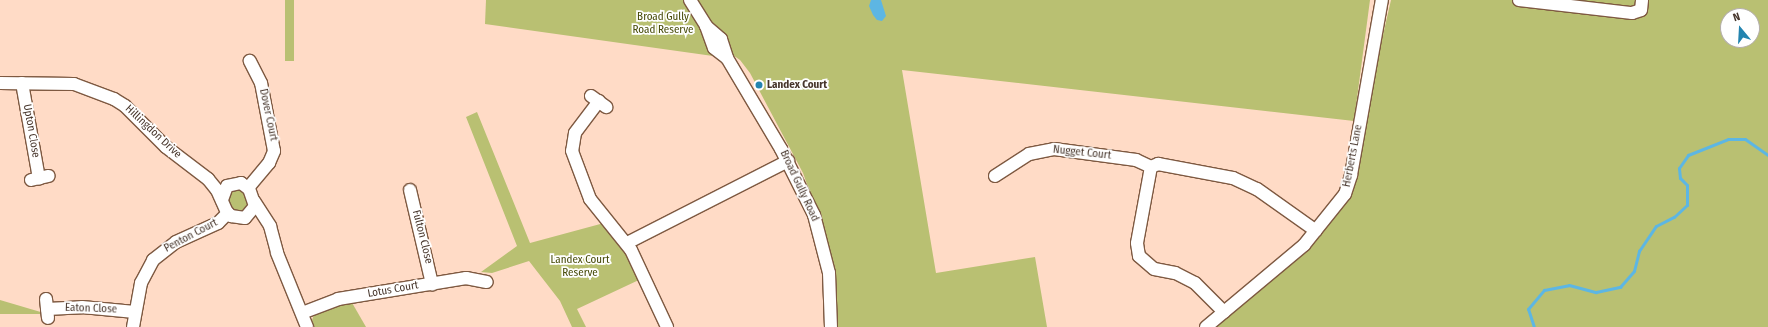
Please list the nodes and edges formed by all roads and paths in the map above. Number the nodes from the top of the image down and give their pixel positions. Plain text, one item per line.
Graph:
1 (690, 0) edge
2 (1382, 0) edge
3 (1519, 0) edge
4 (1642, 0) edge
5 (250, 61) dead end
6 (0, 83) edge
7 (22, 83) junction
8 (599, 101) dead end
9 (788, 162) junction
10 (1151, 167) junction
11 (995, 176) dead end
12 (39, 178) dead end
13 (208, 178) junction
14 (232, 184) junction
15 (248, 188) junction
16 (410, 190) dead end
17 (222, 200) junction
18 (254, 201) junction
19 (228, 213) junction
20 (245, 218) junction
21 (1316, 231) junction
22 (627, 244) junction
23 (277, 253) junction
24 (487, 282) dead end
25 (432, 284) junction
26 (47, 309) dead end
27 (135, 312) junction
28 (1224, 312) junction
29 (302, 313) junction
30 (1207, 326) edge
31 (133, 327) edge
32 (307, 327) edge
33 (667, 327) edge
34 (831, 327) edge

1 - 9 street, Broad Gully Road
2 - 21 street, Herberts Lane
3 - 4 street
5 - 15 street, Dover Court
6 - 7 street, Hillingdon Drive
7 - 12 street, Upton Close
7 - 13 street, Hillingdon Drive
8 - 22 street
9 - 22 street
9 - 34 street, Broad Gully Road
10 - 11 street, Nugget Court
10 - 21 street
10 - 28 street
13 - 14 street, Hillingdon Drive
13 - 17 street, Hillingdon Drive
14 - 15 street
14 - 17 street
15 - 18 street
16 - 25 street, Fulton Close
17 - 19 street
18 - 20 street
18 - 23 street
19 - 20 street
19 - 27 street, Penton Court
20 - 23 street
21 - 28 street, Herberts Lane
22 - 33 street
23 - 29 street
24 - 25 street, Lotus Court
25 - 29 street, Lotus Court
26 - 27 street, Eaton Close
27 - 31 street, Penton Court
28 - 30 street, Herberts Lane
29 - 32 street

